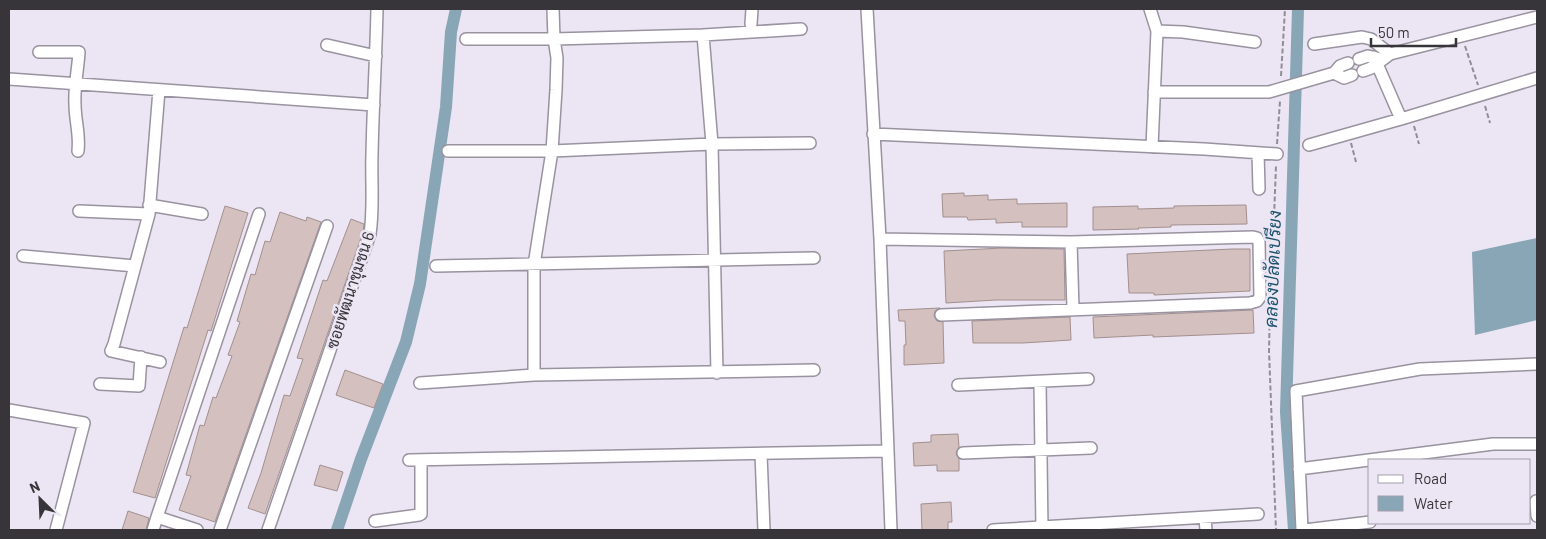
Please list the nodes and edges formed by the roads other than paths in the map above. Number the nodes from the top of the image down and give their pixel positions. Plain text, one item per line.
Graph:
1 (377, 9) edge
2 (553, 9) edge
3 (752, 9) edge
4 (867, 9) edge
5 (1150, 9) edge
6 (1537, 17) edge
7 (751, 24) dead end
8 (801, 29) dead end
9 (1157, 31) junction
10 (703, 34) junction
11 (466, 39) dead end
12 (554, 39) junction
13 (1255, 42) dead end
14 (1314, 44) dead end
15 (327, 45) dead end
16 (39, 52) dead end
17 (376, 56) junction
18 (1381, 59) junction
19 (1334, 73) junction
20 (1537, 78) edge
21 (9, 79) edge
22 (77, 84) junction
23 (159, 90) junction
24 (1154, 92) junction
25 (374, 105) junction
26 (1406, 118) junction
27 (873, 134) junction
28 (810, 143) dead end
29 (712, 144) junction
30 (1309, 145) dead end
31 (1152, 147) junction
32 (78, 151) dead end
33 (448, 151) dead end
34 (552, 151) junction
35 (1258, 153) junction
36 (1277, 154) road end
37 (1259, 189) dead end
38 (149, 210) junction
39 (79, 211) dead end
40 (202, 214) dead end
41 (259, 214) dead end
42 (327, 226) dead end
43 (880, 239) junction
44 (1071, 242) junction
45 (23, 256) dead end
46 (814, 258) dead end
47 (715, 259) junction
48 (534, 265) junction
49 (135, 266) junction
50 (436, 266) dead end
51 (1073, 310) junction
52 (941, 315) dead end
53 (140, 357) junction
54 (160, 362) dead end
55 (1535, 364) edge
56 (814, 370) dead end
57 (717, 373) junction
58 (534, 376) junction
59 (1088, 379) dead end
60 (1040, 382) junction
61 (420, 383) dead end
62 (100, 384) dead end
63 (958, 385) dead end
64 (9, 410) edge
65 (1537, 444) edge
66 (1091, 448) dead end
67 (1040, 450) junction
68 (887, 451) junction
69 (963, 453) dead end
70 (761, 454) junction
71 (1377, 459) edge
72 (1368, 460) edge
73 (1299, 469) junction
74 (1534, 501) edge
75 (1258, 514) dead end
76 (1537, 516) edge
77 (157, 517) junction
78 (1205, 518) junction
79 (375, 521) dead end
80 (1368, 522) edge
81 (1042, 528) edge
82 (56, 530) edge
83 (153, 530) edge
84 (197, 530) edge
85 (220, 530) edge
86 (268, 530) edge
87 (764, 530) edge
88 (891, 530) edge
89 (993, 530) edge
90 (1206, 530) edge
91 (1303, 530) edge

1 - 17 street, ซอยพัฒนาชุมชน 6
2 - 12 street
3 - 7 street
4 - 27 street
5 - 9 street
6 - 18 street
8 - 10 street
9 - 13 street
9 - 24 street
10 - 12 street
10 - 29 street
11 - 12 street
12 - 34 street
14 - 18 street
15 - 17 street
16 - 22 street
17 - 25 street, ซอยพัฒนาชุมชน 6
18 - 19 street
18 - 19 street
18 - 26 street
19 - 24 street
20 - 26 street
21 - 22 street
22 - 23 street
22 - 32 street
23 - 25 street
23 - 38 street
24 - 31 street
25 - 86 street, ซอยพัฒนาชุมชน 6
26 - 30 street
27 - 31 street
27 - 43 street
28 - 29 street
29 - 34 street
29 - 47 street
31 - 35 street
33 - 34 street
34 - 48 street
35 - 36 street
35 - 37 street
38 - 39 street
38 - 40 street
38 - 49 street
41 - 77 street
42 - 85 street
43 - 44 street
43 - 68 street
44 - 51 street
44 - 51 street
45 - 49 street
46 - 47 street
47 - 48 street
47 - 57 street
48 - 50 street
48 - 58 street
49 - 53 street
51 - 52 street
53 - 54 street
53 - 62 street
55 - 73 street
56 - 57 street
57 - 58 street
58 - 61 street
59 - 60 street
60 - 63 street
60 - 67 street
64 - 82 street
65 - 71 street
66 - 67 street
67 - 69 street
67 - 81 street
68 - 70 street
68 - 88 street
70 - 79 street
70 - 87 street
72 - 73 street
73 - 91 street
74 - 76 street
75 - 78 street
77 - 83 street
77 - 84 street
78 - 81 street
78 - 90 street
80 - 91 street
81 - 89 street

